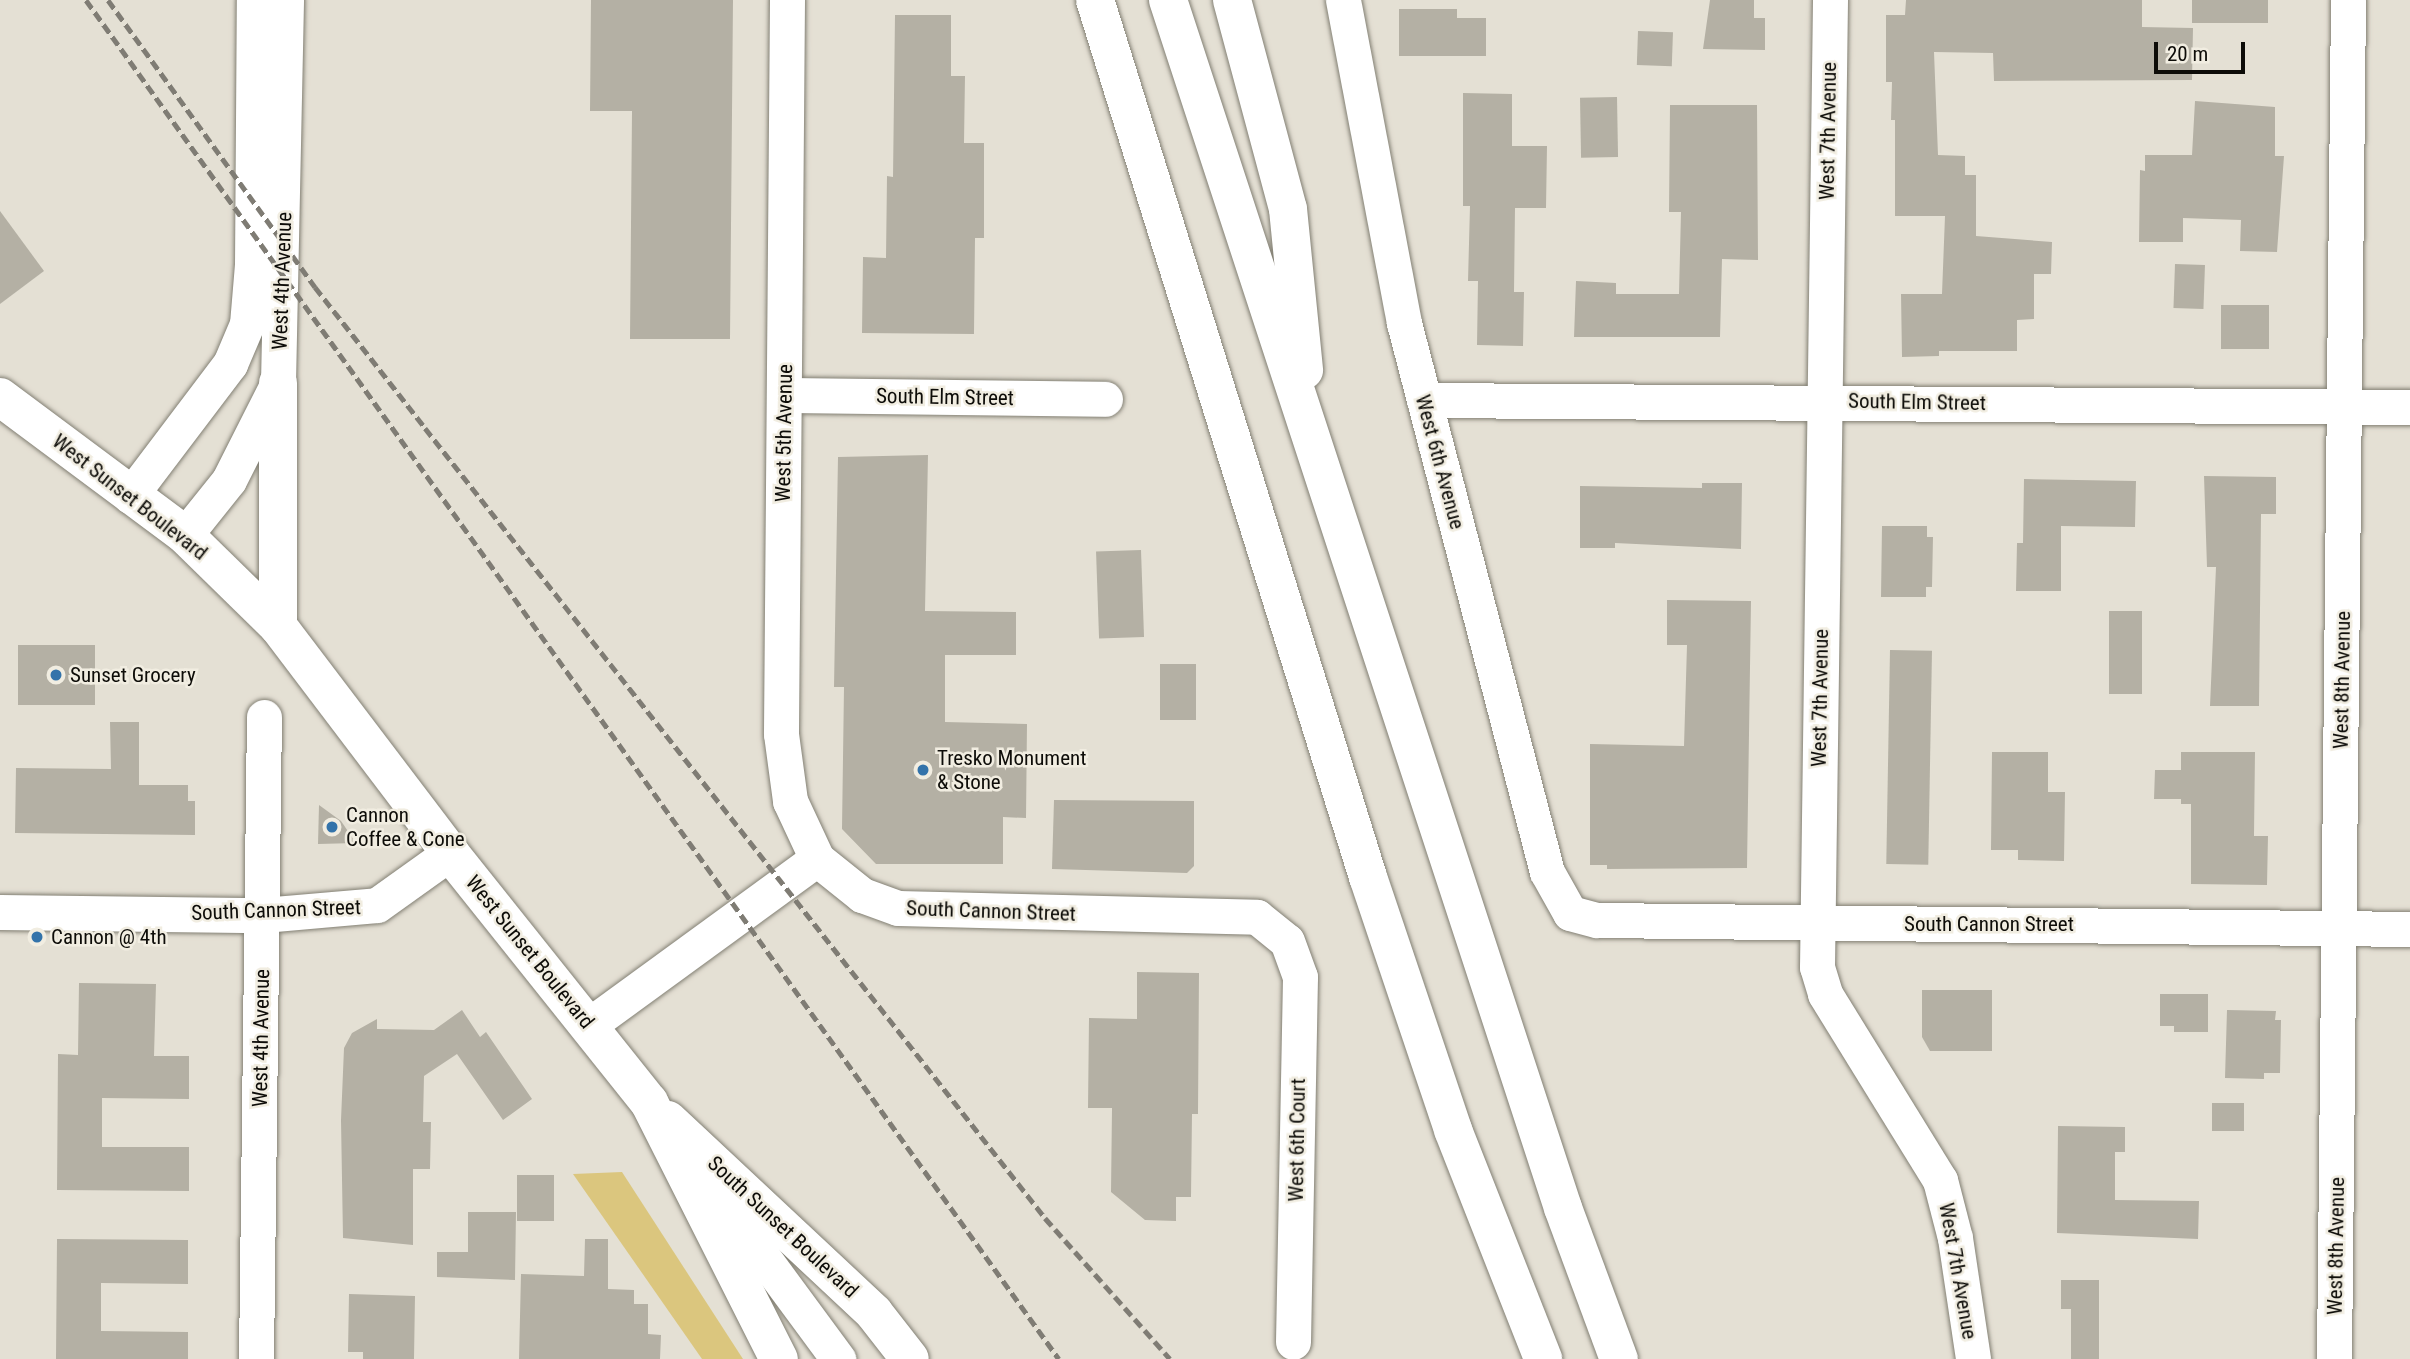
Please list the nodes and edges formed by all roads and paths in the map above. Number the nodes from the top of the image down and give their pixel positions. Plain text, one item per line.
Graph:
1 (254, 0) edge
2 (285, 0) edge
3 (788, 0) edge
4 (1095, 0) edge
5 (1168, 0) edge
6 (1232, 0) edge
7 (1343, 0) edge
8 (1830, 0) edge
9 (2348, 0) edge
10 (278, 383) junction
11 (785, 396) junction
12 (0, 397) edge
13 (1105, 399) dead end
14 (1424, 400) junction
15 (1825, 401) junction
16 (2344, 406) junction
17 (2410, 407) edge
18 (1312, 445) junction
19 (130, 496) junction
20 (185, 535) junction
21 (278, 626) junction
22 (264, 717) dead end
23 (450, 853) junction
24 (817, 859) junction
25 (0, 912) edge
26 (1570, 914) joint
27 (263, 915) junction
28 (1817, 923) junction
29 (2339, 928) junction
30 (2410, 929) edge
31 (1287, 941) joint
32 (589, 1025) junction
33 (649, 1102) junction
34 (1293, 1342) dead end
35 (256, 1359) edge
36 (779, 1359) edge
37 (838, 1359) edge
38 (910, 1359) edge
39 (1543, 1359) edge
40 (1619, 1359) edge
41 (1973, 1359) edge
42 (2334, 1359) edge

1 - 19 street, West 4th Avenue
2 - 10 street, West 4th Avenue
3 - 11 street, West 5th Avenue
4 - 39 main road
5 - 18 main road
6 - 18 main road
7 - 14 street, West 6th Avenue
8 - 15 street, West 7th Avenue
9 - 16 street, West 8th Avenue
10 - 20 street, West 4th Avenue
10 - 21 main road
11 - 13 street, South Elm Street
11 - 24 street, West 5th Avenue
12 - 19 main road, West Sunset Boulevard
14 - 15 street, South Elm Street
14 - 26 street, West 6th Avenue
15 - 16 street, South Elm Street
15 - 28 street, West 7th Avenue
16 - 17 street, South Elm Street
16 - 29 street, West 8th Avenue
18 - 40 main road
19 - 20 main road, West Sunset Boulevard
20 - 21 main road, West Sunset Boulevard
21 - 23 main road, West Sunset Boulevard
22 - 27 street, West 4th Avenue
23 - 27 street, South Cannon Street
23 - 32 main road, West Sunset Boulevard
24 - 31 street, South Cannon Street
24 - 32 street
25 - 27 street, South Cannon Street
26 - 28 street, South Cannon Street
27 - 35 street, West 4th Avenue
28 - 29 street, South Cannon Street
28 - 41 street, West 7th Avenue
29 - 30 street, South Cannon Street
29 - 42 street, West 8th Avenue
31 - 34 street, West 6th Court
32 - 33 main road, West Sunset Boulevard
33 - 36 main road, West Sunset Boulevard
33 - 37 street
33 - 38 main road, South Sunset Boulevard

